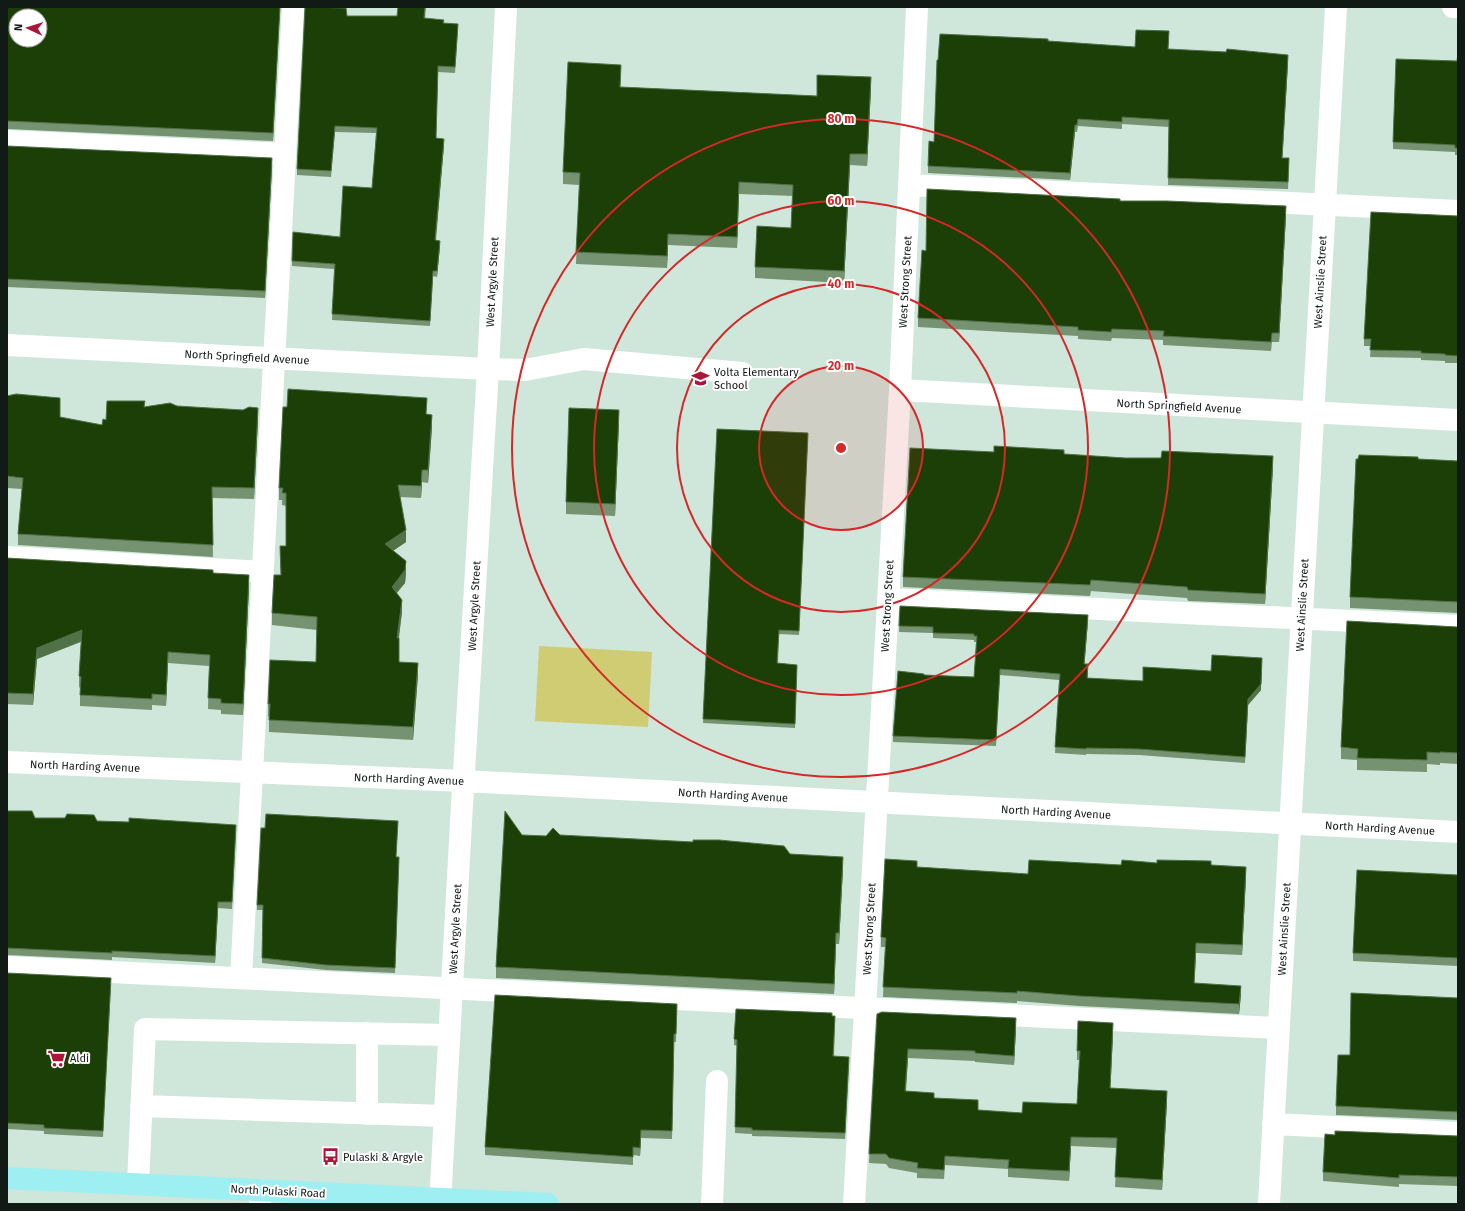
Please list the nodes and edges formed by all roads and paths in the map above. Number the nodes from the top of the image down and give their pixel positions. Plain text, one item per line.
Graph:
1 (293, 7) edge
2 (506, 7) edge
3 (917, 7) edge
4 (1336, 7) edge
5 (1453, 7) edge
6 (1458, 7) edge
7 (7, 141) edge
8 (285, 154) junction
9 (909, 185) junction
10 (1325, 204) junction
11 (1458, 211) edge
12 (7, 345) edge
13 (275, 359) junction
14 (488, 369) junction
15 (742, 372) dead end
16 (900, 390) junction
17 (1313, 413) junction
18 (1458, 420) edge
19 (7, 557) edge
20 (263, 572) junction
21 (888, 599) junction
22 (1301, 618) junction
23 (1458, 626) edge
24 (7, 762) edge
25 (252, 772) junction
26 (463, 782) junction
27 (876, 802) junction
28 (1290, 824) junction
29 (1458, 832) edge
30 (7, 967) edge
31 (241, 978) junction
32 (452, 989) junction
33 (864, 1008) junction
34 (1278, 1028) junction
35 (367, 1033) junction
36 (450, 1035) junction
37 (717, 1081) dead end
38 (141, 1106) junction
39 (368, 1114) junction
40 (445, 1116) junction
41 (1273, 1124) junction
42 (1458, 1133) edge
43 (7, 1178) edge
44 (138, 1184) junction
45 (260, 1197) edge
46 (326, 1199) edge
47 (441, 1201) edge
48 (548, 1204) edge
49 (712, 1204) edge
50 (854, 1204) edge
51 (1269, 1204) edge

1 - 8 street
2 - 14 street, West Argyle Street
3 - 9 street, West Strong Street
4 - 10 street, West Ainslie Street
5 - 6 street
7 - 8 street
8 - 13 street
9 - 10 street
9 - 16 street, West Strong Street
10 - 11 street
10 - 17 street, West Ainslie Street
12 - 13 street, North Springfield Avenue
13 - 14 street, North Springfield Avenue
13 - 20 street
14 - 15 street, North Springfield Avenue
14 - 26 street, West Argyle Street
16 - 17 street, North Springfield Avenue
16 - 21 street, West Strong Street
17 - 18 street, North Springfield Avenue
17 - 22 street, West Ainslie Street
19 - 20 street
20 - 25 street
21 - 22 street
21 - 27 street, West Strong Street
22 - 23 street
22 - 28 street, West Ainslie Street
24 - 25 street, North Harding Avenue
25 - 26 street, North Harding Avenue
25 - 31 street
26 - 27 street, North Harding Avenue
26 - 32 street, West Argyle Street
27 - 28 street, North Harding Avenue
27 - 33 street, West Strong Street
28 - 29 street, North Harding Avenue
28 - 34 street, West Ainslie Street
30 - 31 street
31 - 32 street
32 - 33 street
32 - 36 street, West Argyle Street
33 - 34 street
33 - 50 street, West Strong Street
34 - 41 street, West Ainslie Street
35 - 36 street
35 - 38 street
35 - 39 street
36 - 40 street, West Argyle Street
37 - 49 street
38 - 39 street
38 - 44 street
39 - 40 street
40 - 47 street, West Argyle Street
41 - 42 street
41 - 51 street, West Ainslie Street
43 - 44 main road, North Pulaski Road
44 - 45 main road, North Pulaski Road
45 - 46 main road, North Pulaski Road
46 - 47 main road, North Pulaski Road
47 - 48 main road, North Pulaski Road

